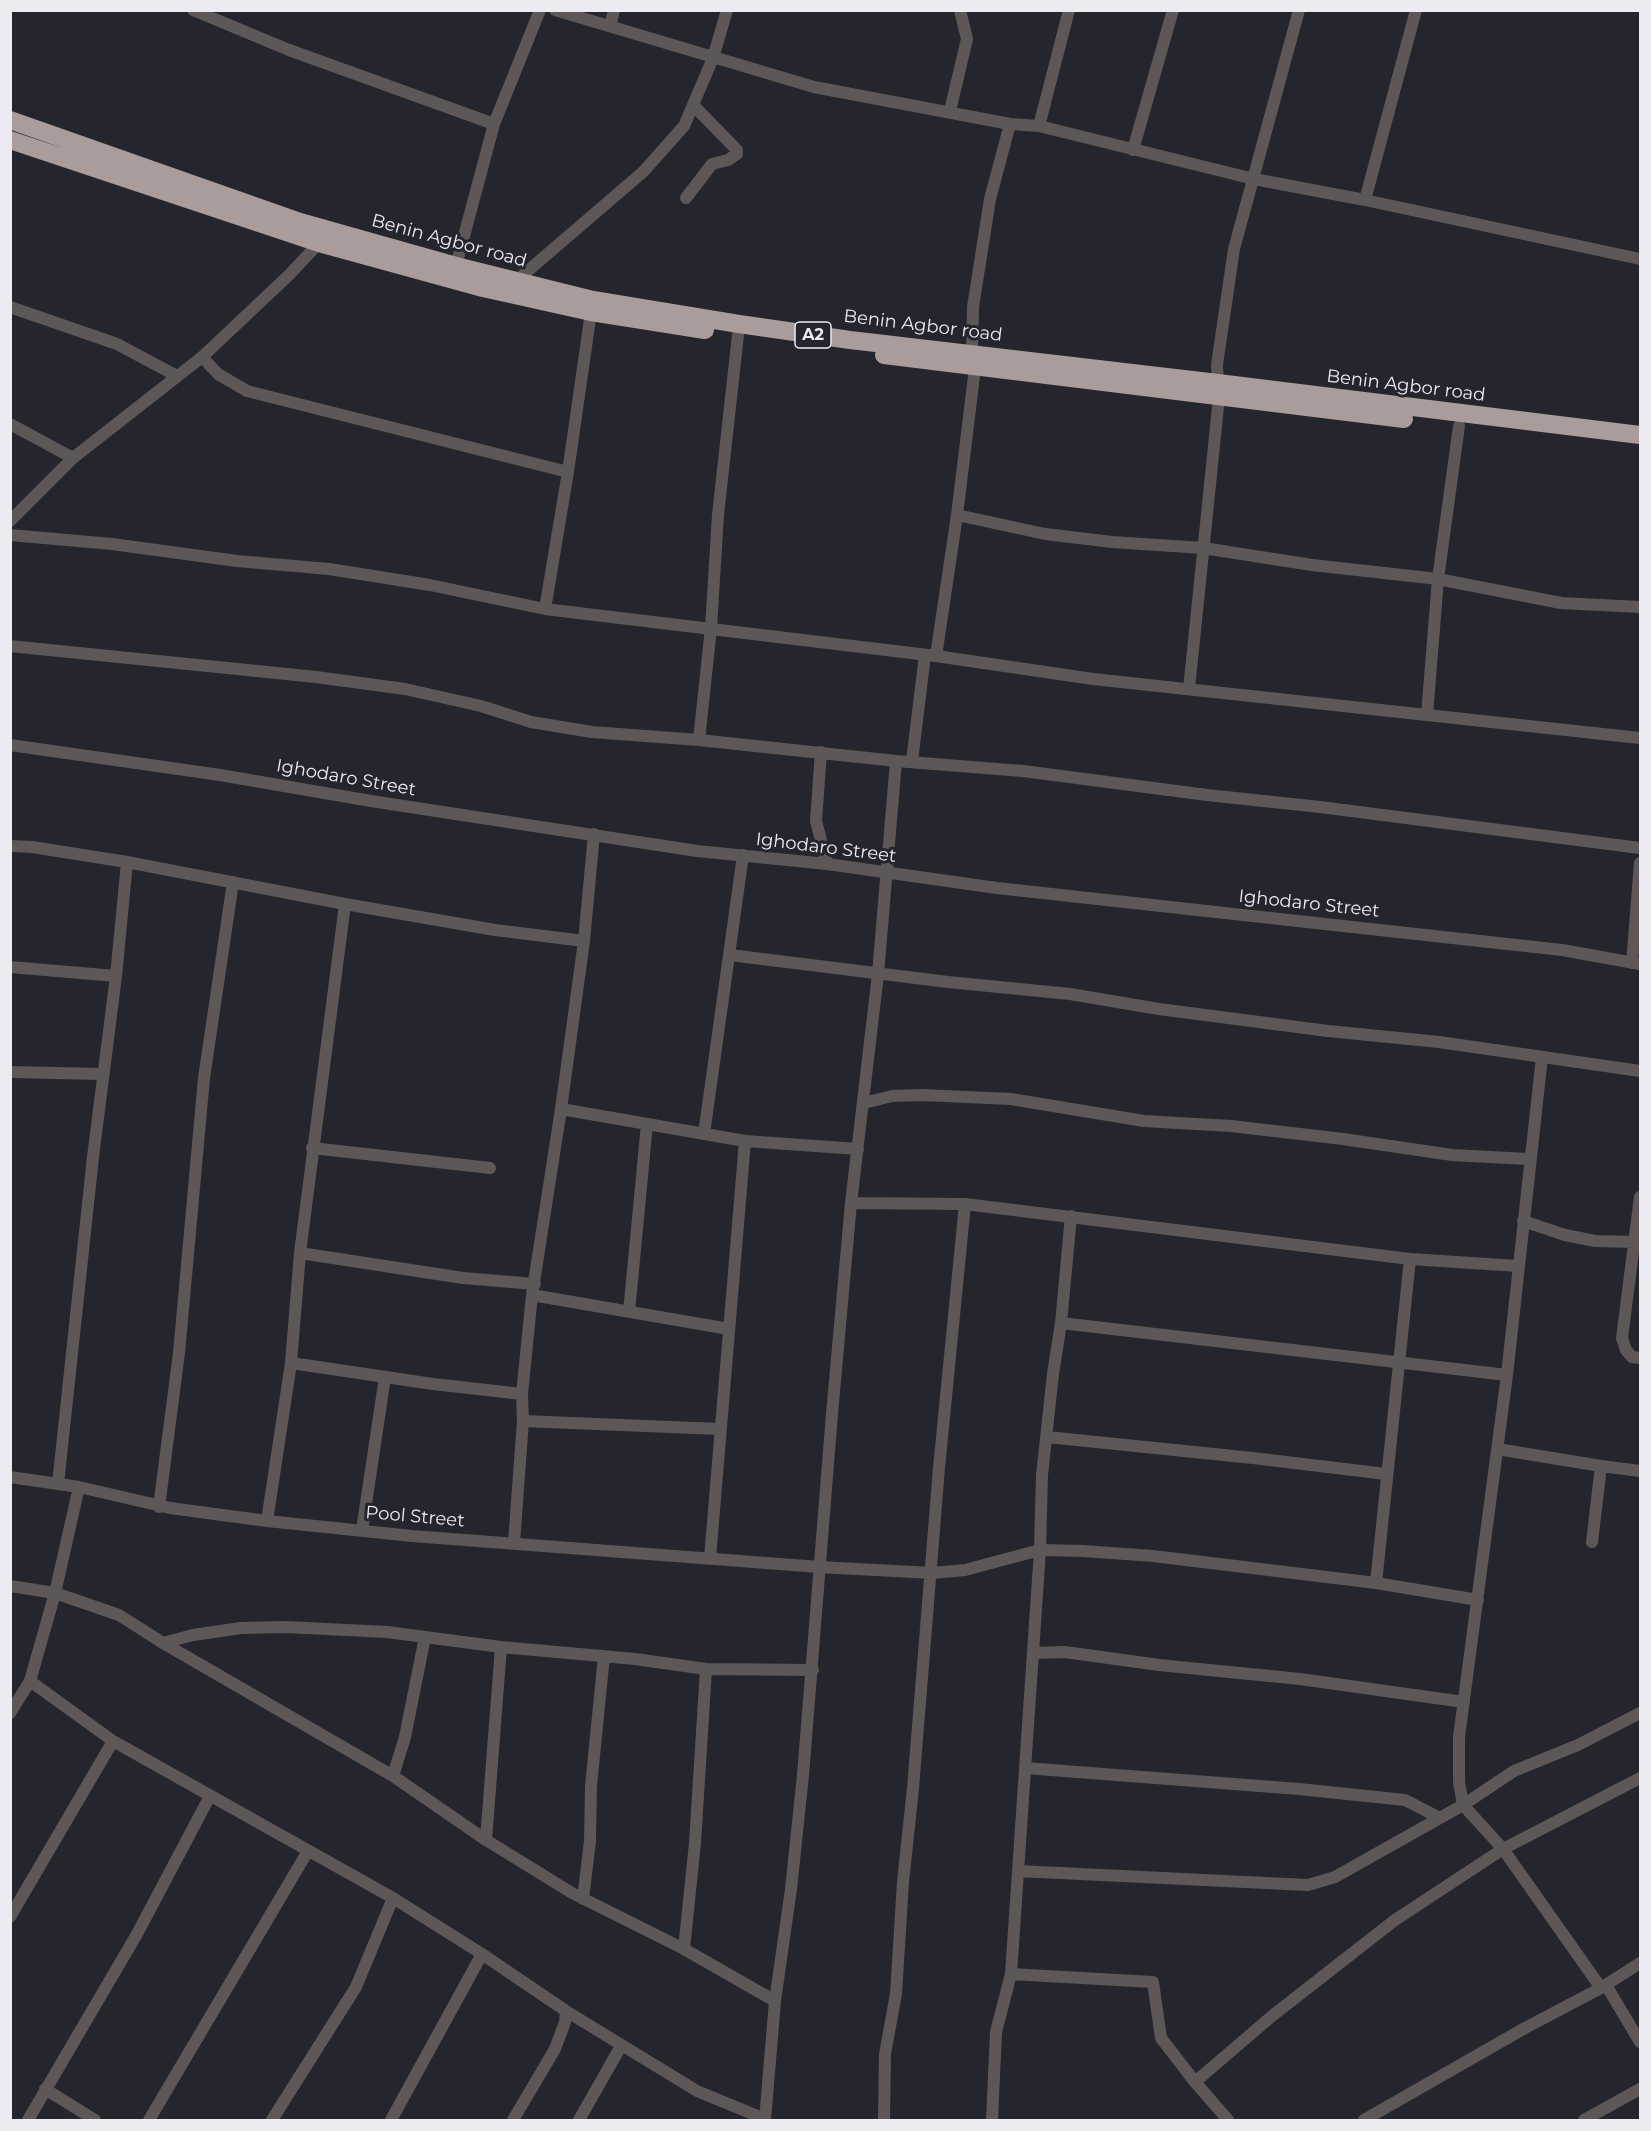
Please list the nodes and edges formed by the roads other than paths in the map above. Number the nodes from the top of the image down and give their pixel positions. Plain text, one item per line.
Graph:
1 (193, 10) edge
2 (540, 10) edge
3 (555, 10) edge
4 (614, 10) edge
5 (727, 10) edge
6 (960, 10) edge
7 (1069, 10) edge
8 (1173, 10) edge
9 (1299, 10) edge
10 (1416, 10) edge
11 (610, 26) junction
12 (713, 58) junction
13 (693, 105) junction
14 (950, 111) junction
15 (10, 120) edge
16 (494, 124) junction
17 (1010, 124) junction
18 (1039, 126) junction
19 (36, 128) junction
20 (10, 140) edge
21 (29, 146) junction
22 (1133, 150) junction
23 (1254, 179) junction
24 (686, 198) dead end
25 (1365, 200) junction
26 (319, 243) junction
27 (1641, 259) edge
28 (456, 266) junction
29 (516, 281) junction
30 (10, 308) edge
31 (591, 312) junction
32 (738, 335) junction
33 (201, 357) junction
34 (973, 360) junction
35 (177, 376) junction
36 (1219, 390) junction
37 (10, 424) edge
38 (1459, 426) junction
39 (1641, 435) edge
40 (1641, 448) edge
41 (73, 458) junction
42 (568, 472) junction
43 (957, 515) junction
44 (10, 521) edge
45 (10, 535) edge
46 (1203, 548) junction
47 (1438, 579) junction
48 (1641, 607) edge
49 (545, 609) junction
50 (711, 628) junction
51 (10, 646) edge
52 (931, 655) junction
53 (1189, 689) junction
54 (1427, 714) junction
55 (1641, 738) edge
56 (699, 740) junction
57 (10, 745) edge
58 (821, 752) junction
59 (912, 761) junction
60 (896, 762) junction
61 (594, 834) junction
62 (10, 846) edge
63 (1641, 848) edge
64 (743, 855) junction
65 (127, 862) junction
66 (1641, 863) edge
67 (827, 864) junction
68 (887, 873) junction
69 (233, 882) junction
70 (345, 904) junction
71 (584, 941) junction
72 (729, 955) junction
73 (1636, 964) edge
74 (10, 968) edge
75 (878, 974) junction
76 (116, 976) junction
77 (1542, 1057) junction
78 (1641, 1071) edge
79 (10, 1072) edge
80 (102, 1074) junction
81 (864, 1103) junction
82 (561, 1109) junction
83 (647, 1124) junction
84 (704, 1134) junction
85 (744, 1141) junction
86 (312, 1148) junction
87 (858, 1149) junction
88 (1529, 1159) junction
89 (490, 1168) dead end
90 (1641, 1197) edge
91 (851, 1203) junction
92 (965, 1204) junction
93 (1071, 1216) junction
94 (1523, 1221) junction
95 (1635, 1242) junction
96 (300, 1253) junction
97 (1410, 1259) junction
98 (1518, 1266) junction
99 (534, 1290) junction
100 (629, 1312) junction
101 (1061, 1323) junction
102 (729, 1329) junction
103 (1641, 1358) edge
104 (1399, 1362) junction
105 (291, 1363) junction
106 (1507, 1375) junction
107 (385, 1377) junction
108 (522, 1394) junction
109 (523, 1421) junction
110 (720, 1429) junction
111 (1047, 1437) junction
112 (1497, 1449) junction
113 (1601, 1466) junction
114 (1641, 1471) edge
115 (1386, 1474) junction
116 (10, 1477) edge
117 (58, 1484) junction
118 (80, 1487) junction
119 (159, 1507) junction
120 (267, 1521) junction
121 (362, 1530) junction
122 (1592, 1542) dead end
123 (514, 1543) junction
124 (1040, 1550) junction
125 (710, 1558) junction
126 (819, 1567) junction
127 (932, 1573) junction
128 (1376, 1583) junction
129 (10, 1586) edge
130 (55, 1593) junction
131 (1478, 1600) junction
132 (425, 1637) junction
133 (163, 1643) junction
134 (501, 1647) junction
135 (1033, 1653) junction
136 (604, 1656) junction
137 (706, 1670) junction
138 (813, 1670) junction
139 (30, 1681) junction
140 (15, 1699) edge
141 (1464, 1702) junction
142 (10, 1713) edge
143 (1641, 1713) edge
144 (113, 1741) junction
145 (1025, 1768) junction
146 (393, 1776) junction
147 (1641, 1778) edge
148 (210, 1796) junction
149 (1463, 1805) junction
150 (1440, 1818) junction
151 (486, 1839) junction
152 (1503, 1849) junction
153 (308, 1851) junction
154 (1018, 1871) junction
155 (393, 1898) junction
156 (583, 1899) junction
157 (10, 1917) edge
158 (684, 1949) junction
159 (482, 1954) junction
160 (1641, 1963) edge
161 (1011, 1974) junction
162 (1604, 1987) junction
163 (775, 2001) junction
164 (566, 2011) junction
165 (1641, 2042) edge
166 (621, 2046) junction
167 (1195, 2082) junction
168 (1641, 2089) edge
169 (45, 2090) junction
170 (272, 2120) edge
171 (765, 2120) edge
172 (27, 2121) edge
173 (95, 2121) edge
174 (149, 2121) edge
175 (391, 2121) edge
176 (513, 2121) edge
177 (579, 2121) edge
178 (884, 2121) edge
179 (992, 2121) edge
180 (1228, 2121) edge
181 (1364, 2121) edge
182 (1584, 2121) edge

1 - 16 street
2 - 16 street
3 - 11 street
4 - 11 street
5 - 12 street
6 - 14 street
7 - 18 street
8 - 22 street
9 - 23 street
10 - 25 street
11 - 12 street
12 - 13 street
12 - 14 street
13 - 24 street
13 - 29 street
14 - 17 street
15 - 19 highway, Benin Agbor road / A2
16 - 28 street
17 - 18 street
17 - 34 street
18 - 22 street
19 - 21 highway
19 - 28 highway, Benin Agbor road / A2
20 - 21 highway, Benin Agbor road / A2
21 - 26 highway, Benin Agbor road / A2
22 - 23 street
23 - 25 street
23 - 36 street
25 - 27 street
26 - 31 highway, Benin Agbor road / A2
26 - 33 street
28 - 29 highway, Benin Agbor road / A2
29 - 34 highway, Benin Agbor road / A2
30 - 35 street
31 - 32 highway, Benin Agbor road / A2
31 - 42 street
32 - 34 highway, Benin Agbor road / A2
32 - 50 street
33 - 35 street
33 - 42 street
34 - 36 highway, Benin Agbor road / A2
34 - 43 street
35 - 41 street
36 - 38 highway, Benin Agbor road / A2
36 - 39 highway, Benin Agbor road / A2
36 - 46 street
37 - 41 street
38 - 40 highway, Benin Agbor road / A2
38 - 47 street
41 - 44 street
42 - 49 street
43 - 46 street
43 - 52 street
45 - 49 street
46 - 47 street
46 - 53 street
47 - 48 street
47 - 54 street
49 - 50 street
50 - 52 street
50 - 56 street
51 - 56 street
52 - 53 street
52 - 59 street
53 - 54 street
54 - 55 street
56 - 58 street
57 - 61 street, Ighodaro Street
58 - 60 street
58 - 67 street
59 - 60 street
59 - 63 street
60 - 68 street
61 - 64 street, Ighodaro Street
61 - 71 street
62 - 65 street
64 - 67 street, Ighodaro Street
64 - 72 street
65 - 69 street
65 - 76 street
66 - 73 street
67 - 68 street, Ighodaro Street
68 - 73 street, Ighodaro Street
68 - 75 street
69 - 70 street
69 - 119 street
70 - 71 street
70 - 86 street
71 - 82 street
72 - 75 street
72 - 84 street
74 - 76 street
75 - 77 street
75 - 81 street
76 - 80 street
77 - 78 street
77 - 88 street
79 - 80 street
80 - 117 street
81 - 87 street
81 - 88 street
82 - 83 street
82 - 99 street
83 - 84 street
83 - 100 street
84 - 85 street
85 - 87 street
85 - 102 street
86 - 89 street
86 - 96 street
87 - 91 street
88 - 94 street
90 - 95 street
91 - 92 street
91 - 126 street
92 - 93 street
92 - 127 street
93 - 97 street
93 - 101 street
94 - 95 street
94 - 98 street
95 - 103 street
96 - 99 street
96 - 105 street
97 - 98 street
97 - 104 street
98 - 106 street
99 - 100 street
99 - 108 street
100 - 102 street
101 - 104 street
101 - 111 street
102 - 110 street
104 - 106 street
104 - 115 street
105 - 107 street
105 - 120 street
106 - 112 street
107 - 108 street
107 - 121 street
108 - 109 street
109 - 110 street
109 - 123 street
110 - 125 street
111 - 115 street
111 - 124 street
112 - 113 street
112 - 131 street
113 - 114 street
113 - 122 street
115 - 128 street
116 - 117 street, Pool Street
117 - 118 street, Pool Street
118 - 119 street, Pool Street
118 - 130 street
119 - 120 street, Pool Street
120 - 121 street, Pool Street
121 - 123 street, Pool Street
123 - 125 street, Pool Street
124 - 127 street, Pool Street
124 - 128 street, Pool Street
124 - 135 street
125 - 126 street, Pool Street
126 - 127 street, Pool Street
126 - 138 street
127 - 178 street
128 - 131 street, Pool Street
129 - 130 street
130 - 133 street
130 - 139 street
131 - 141 street
132 - 133 street
132 - 134 street
132 - 146 street
133 - 146 street
134 - 136 street
134 - 151 street
135 - 141 street
135 - 145 street
136 - 137 street
136 - 156 street
137 - 138 street
137 - 158 street
138 - 163 street
139 - 140 street
139 - 144 street
140 - 142 street
141 - 149 street
143 - 149 street
144 - 148 street
144 - 157 street
145 - 150 street
145 - 154 street
146 - 151 street
147 - 152 street
148 - 153 street
148 - 169 street
149 - 150 street
149 - 152 street
150 - 154 street
151 - 156 street
152 - 162 street
152 - 167 street
153 - 155 street
153 - 174 street
154 - 161 street
155 - 159 street
155 - 170 street
156 - 158 street
158 - 163 street
159 - 164 street
159 - 175 street
160 - 162 street
161 - 167 street
161 - 179 street
162 - 165 street
162 - 181 street
163 - 171 street
164 - 166 street
164 - 176 street
166 - 171 street
166 - 177 street
167 - 180 street
168 - 182 street
169 - 172 street
169 - 173 street

